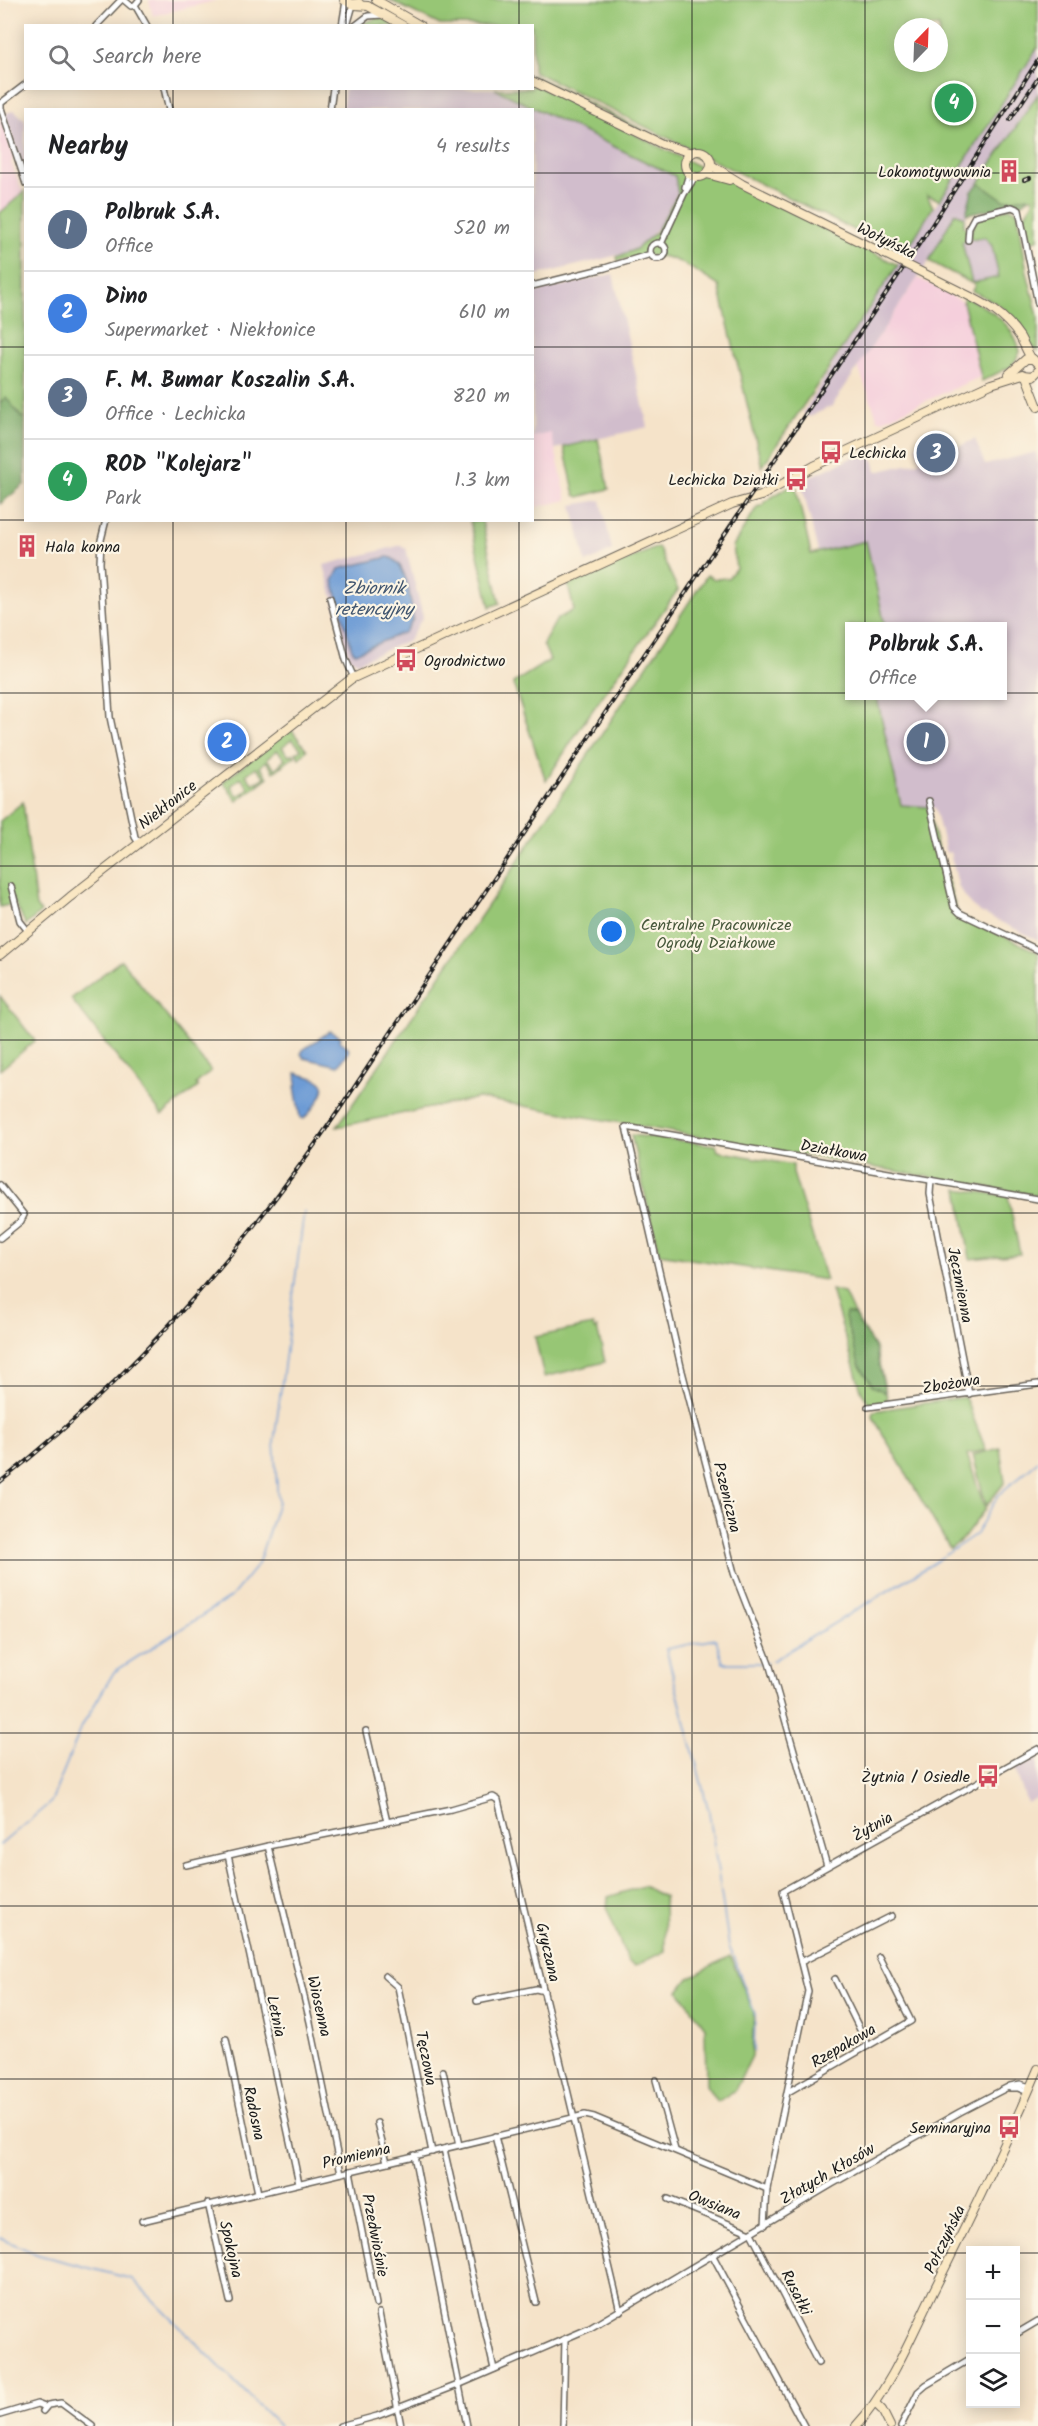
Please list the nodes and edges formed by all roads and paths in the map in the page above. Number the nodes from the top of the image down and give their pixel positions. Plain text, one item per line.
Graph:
1 (122, 0) edge
2 (364, 0) edge
3 (376, 0) edge
4 (349, 3) edge
5 (135, 4) edge
6 (110, 11) junction
7 (384, 15) junction
8 (98, 24) edge
9 (146, 24) edge
10 (343, 24) edge
11 (347, 24) edge
12 (358, 24) edge
13 (400, 24) edge
14 (418, 24) edge
15 (534, 82) edge
16 (24, 86) edge
17 (164, 90) edge
18 (333, 90) edge
19 (1, 103) edge
20 (169, 108) edge
21 (330, 108) edge
22 (662, 144) junction
23 (692, 153) junction
24 (685, 162) junction
25 (711, 165) junction
26 (707, 174) junction
27 (692, 175) junction
28 (24, 178) edge
29 (742, 184) junction
30 (968, 240) dead end
31 (661, 244) junction
32 (651, 254) junction
33 (534, 286) edge
34 (1038, 304) edge
35 (1029, 365) edge
36 (1037, 373) edge
37 (1038, 396) edge
38 (1038, 407) edge
39 (106, 522) edge
40 (330, 598) dead end
41 (354, 678) junction
42 (929, 801) dead end
43 (139, 843) junction
44 (11, 886) dead end
45 (28, 931) junction
46 (1038, 950) edge
47 (0, 955) edge
48 (626, 1127) joint
49 (931, 1180) junction
50 (0, 1185) edge
51 (1038, 1199) edge
52 (0, 1238) edge
53 (1038, 1384) edge
54 (969, 1394) junction
55 (868, 1407) dead end
56 (366, 1731) dead end
57 (1038, 1749) edge
58 (387, 1822) junction
59 (268, 1846) junction
60 (228, 1855) junction
61 (186, 1865) dead end
62 (827, 1866) junction
63 (892, 1916) dead end
64 (879, 1957) dead end
65 (801, 1962) junction
66 (386, 1976) dead end
67 (835, 1979) dead end
68 (544, 1991) junction
69 (477, 2001) dead end
70 (226, 2039) dead end
71 (868, 2046) junction
72 (1038, 2069) edge
73 (443, 2071) dead end
74 (656, 2080) dead end
75 (1038, 2080) edge
76 (1030, 2090) junction
77 (788, 2092) junction
78 (576, 2117) junction
79 (378, 2123) dead end
80 (495, 2136) junction
81 (459, 2145) junction
82 (444, 2149) junction
83 (675, 2150) junction
84 (432, 2152) junction
85 (414, 2155) junction
86 (387, 2162) junction
87 (350, 2171) junction
88 (341, 2173) junction
89 (299, 2182) junction
90 (768, 2189) junction
91 (258, 2193) junction
92 (668, 2199) dead end
93 (208, 2203) junction
94 (142, 2221) dead end
95 (765, 2225) junction
96 (751, 2233) junction
97 (713, 2256) junction
98 (230, 2301) dead end
99 (536, 2302) dead end
100 (376, 2304) dead end
101 (620, 2311) junction
102 (379, 2313) dead end
103 (1036, 2322) edge
104 (1038, 2329) edge
105 (1020, 2332) edge
106 (565, 2339) junction
107 (966, 2362) edge
108 (818, 2363) dead end
109 (494, 2370) junction
110 (458, 2385) junction
111 (875, 2407) junction
112 (398, 2408) junction
113 (0, 2415) edge
114 (90, 2426) edge
115 (340, 2426) edge
116 (401, 2426) edge
117 (467, 2426) edge
118 (563, 2426) edge
119 (804, 2426) edge
120 (859, 2426) edge
121 (885, 2426) edge
122 (890, 2426) edge
123 (901, 2426) edge

1 - 5 street
1 - 6 street
2 - 4 main road
3 - 14 main road
4 - 7 main road
4 - 10 street
4 - 11 street
5 - 6 street
5 - 9 street
6 - 8 street
7 - 12 street
7 - 13 main road
15 - 22 main road
16 - 19 street
17 - 20 street
18 - 21 street
19 - 28 street
22 - 23 main road
22 - 24 main road
23 - 24 main road
23 - 25 main road
24 - 27 main road
25 - 26 main road
25 - 29 main road, Wołyńska
26 - 27 main road
26 - 29 main road, Wołyńska
27 - 31 street
29 - 35 main road, Wołyńska, bridge
30 - 34 street
31 - 32 street
31 - 32 street
32 - 33 street
35 - 36 main road
35 - 38 main road, Wołyńska
35 - 41 main road
36 - 37 main road
39 - 43 street
40 - 41 street
41 - 43 main road, Niekłonice
42 - 46 street
43 - 45 main road, Niekłonice
44 - 45 street
45 - 47 main road, Niekłonice
48 - 49 street, Działkowa
48 - 62 street, Pszeniczna
49 - 51 street, Działkowa
49 - 54 street, Jęczmienna
50 - 52 street
53 - 54 street, Zbożowa
54 - 55 street, Zbożowa
56 - 58 street
57 - 62 street, Żytnia
58 - 59 street
58 - 68 street, Gryczana
59 - 60 street
59 - 88 street, Wiosenna
60 - 61 street
60 - 89 street, Letnia
62 - 65 street, Żytnia
63 - 65 street
64 - 71 street, Rzepakowa
65 - 77 street, Żytnia
66 - 84 street, Tęczowa
67 - 71 street
68 - 69 street
68 - 78 street, Gryczana
70 - 91 street, Radosna
71 - 77 street, Rzepakowa
72 - 76 main road, Połczyńska
73 - 81 street
74 - 83 street
75 - 76 main road, Połczyńska
76 - 95 street, Złotych Kłosów
76 - 111 main road, Połczyńska
77 - 90 street, Żytnia
78 - 80 street, Promienna
78 - 83 street
78 - 101 street, Gryczana
79 - 86 street
80 - 81 street, Promienna
80 - 99 street
81 - 82 street, Promienna
82 - 84 street, Promienna
82 - 109 street
83 - 90 street
84 - 85 street, Promienna
85 - 86 street, Promienna
85 - 110 street
86 - 87 street, Promienna
87 - 88 street, Promienna
87 - 100 street, Przedwiośnie
88 - 89 street, Promienna
89 - 91 street, Promienna
90 - 95 street, Żytnia
91 - 93 street, Promienna
92 - 96 street, Owsiana
93 - 94 street, Promienna
93 - 98 street, Spokojna
95 - 96 street, Złotych Kłosów
96 - 97 street, Złotych Kłosów
96 - 108 street, Rusałki
97 - 101 street, Złotych Kłosów
97 - 119 street
101 - 106 street, Złotych Kłosów
102 - 112 street
103 - 104 street
103 - 105 street
106 - 109 street, Złotych Kłosów
106 - 118 street
107 - 123 street
109 - 110 street, Złotych Kłosów
110 - 112 street, Złotych Kłosów
110 - 117 street
111 - 120 main road, Połczyńska
111 - 121 main road
111 - 122 main road
112 - 115 street, Złotych Kłosów
112 - 116 street
113 - 114 street

